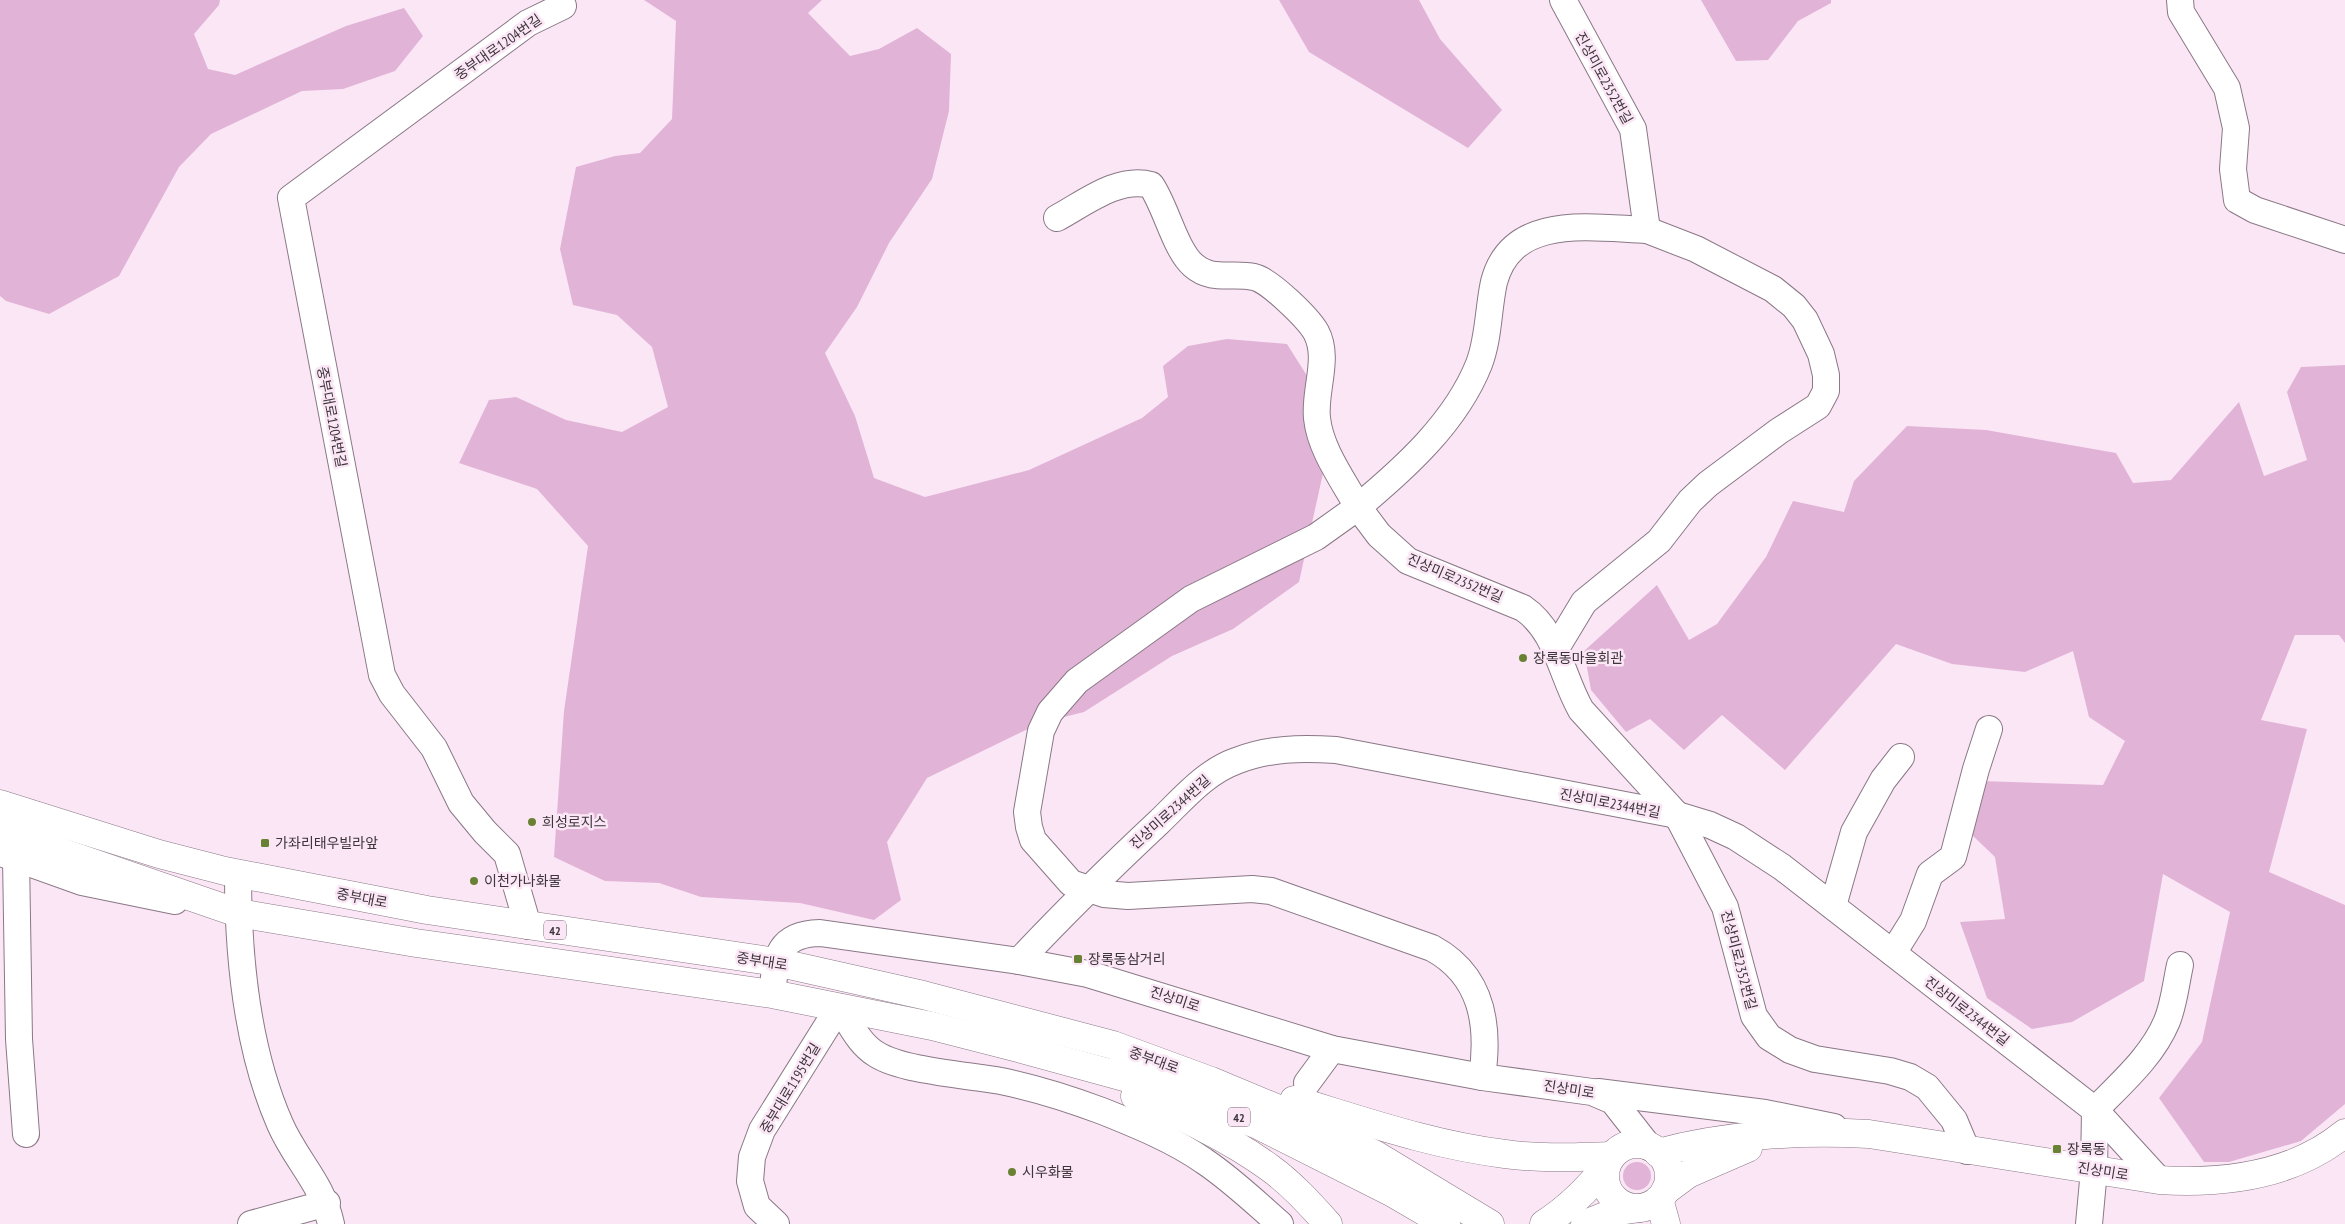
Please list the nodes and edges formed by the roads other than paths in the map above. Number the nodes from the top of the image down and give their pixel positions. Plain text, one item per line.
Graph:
1 (1563, 0) edge
2 (2180, 0) edge
3 (563, 6) dead end
4 (1058, 218) dead end
5 (1646, 230) junction
6 (2345, 240) edge
7 (1358, 507) junction
8 (1555, 650) junction
9 (1990, 729) dead end
10 (1901, 757) dead end
11 (0, 804) edge
12 (1678, 816) junction
13 (0, 831) edge
14 (8, 856) edge
15 (238, 874) junction
16 (1087, 890) junction
17 (1833, 906) junction
18 (238, 913) junction
19 (528, 926) junction
20 (1893, 953) junction
21 (1019, 961) junction
22 (776, 962) junction
23 (2180, 965) dead end
24 (772, 994) junction
25 (839, 1007) junction
26 (1113, 1045) junction
27 (1018, 1048) junction
28 (1332, 1049) junction
29 (1482, 1077) junction
30 (1307, 1083) dead end
31 (1603, 1096) junction
32 (2094, 1110) junction
33 (2345, 1133) edge
34 (26, 1134) dead end
35 (1793, 1134) junction
36 (1869, 1134) junction
37 (1653, 1150) junction
38 (1967, 1151) junction
39 (1612, 1157) junction
40 (2094, 1170) junction
41 (2159, 1180) junction
42 (1658, 1206) edge
43 (329, 1214) edge
44 (251, 1224) edge
45 (776, 1224) edge
46 (1280, 1224) edge
47 (1328, 1224) edge
48 (1446, 1224) edge
49 (1490, 1224) edge
50 (1544, 1224) edge
51 (1585, 1224) edge
52 (2090, 1224) edge

1 - 5 street, 진상미로2352번길
2 - 6 street
3 - 19 street, 중부대로1204번길
4 - 7 street, 진상미로2352번길
5 - 7 street
5 - 8 street
7 - 8 street, 진상미로2352번길
7 - 16 street
8 - 12 street, 진상미로2352번길
9 - 20 street
10 - 17 street
11 - 15 main road, 중부대로 / 42
12 - 16 street, 진상미로2344번길
12 - 17 street, 진상미로2344번길
12 - 38 street, 진상미로2352번길
13 - 18 main road, 중부대로 / 42
14 - 18 street
14 - 34 street
15 - 18 street
15 - 19 main road, 중부대로 / 42
16 - 21 street, 진상미로2344번길
16 - 29 street
17 - 20 street, 진상미로2344번길
18 - 24 main road, 중부대로 / 42
18 - 43 street
19 - 22 main road, 중부대로 / 42
20 - 32 street, 진상미로2344번길
21 - 22 street, 진상미로
21 - 28 street, 진상미로
22 - 24 street, 진상미로
22 - 26 main road, 중부대로 / 42
23 - 32 street
24 - 25 main road, 중부대로 / 42
25 - 27 main road, 중부대로 / 42
25 - 45 street, 중부대로1195번길
25 - 46 street
26 - 39 main road
26 - 49 main road, 중부대로 / 42
27 - 47 main road
27 - 48 main road, 중부대로 / 42
28 - 29 street, 진상미로
28 - 30 street
29 - 31 street, 진상미로
31 - 36 street, 진상미로
31 - 37 street
31 - 39 street
32 - 40 street
32 - 41 street, 진상미로2344번길
33 - 41 main road, 진상미로
35 - 36 main road, 진상미로
35 - 37 main road
35 - 42 main road
36 - 38 main road, 진상미로
37 - 39 main road
37 - 42 main road
38 - 40 main road, 진상미로
39 - 42 main road
39 - 50 main road
40 - 41 main road, 진상미로
40 - 52 street
42 - 51 main road
43 - 44 street

